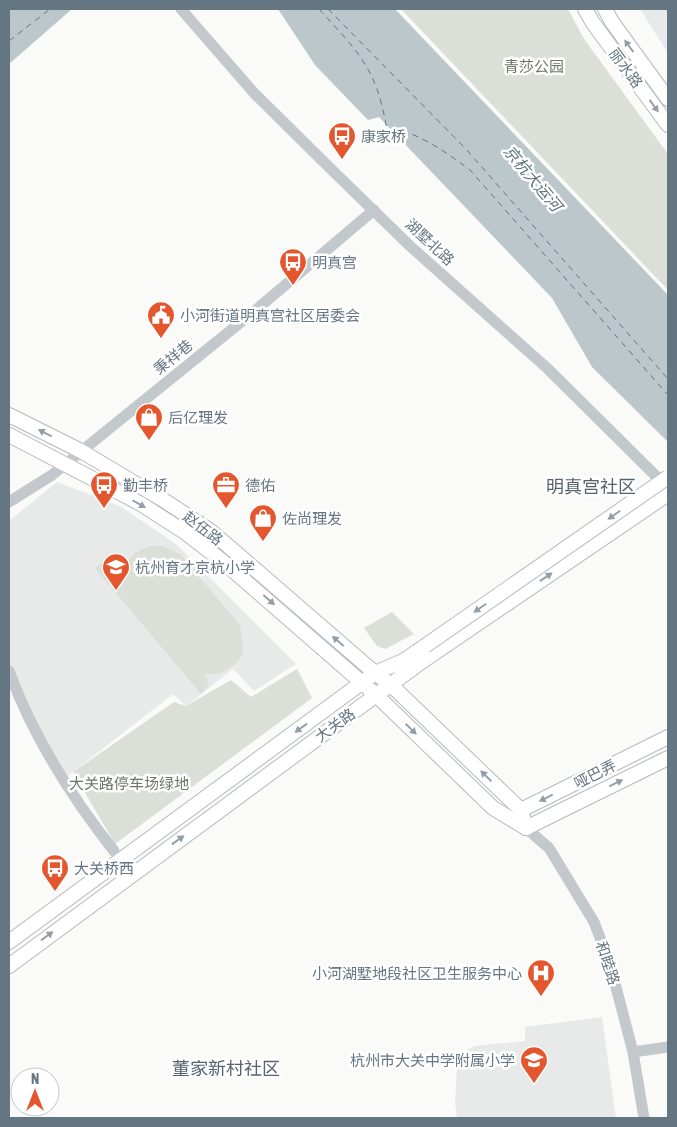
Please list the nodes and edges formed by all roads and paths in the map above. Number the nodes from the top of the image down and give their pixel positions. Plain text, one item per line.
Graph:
1 (181, 9) edge
2 (586, 9) edge
3 (605, 9) edge
4 (668, 99) edge
5 (668, 125) edge
6 (374, 210) junction
7 (9, 414) edge
8 (9, 435) edge
9 (81, 451) junction
10 (65, 464) junction
11 (668, 477) edge
12 (668, 488) edge
13 (668, 494) edge
14 (9, 502) edge
15 (430, 650) junction
16 (9, 670) edge
17 (375, 673) junction
18 (362, 683) junction
19 (391, 684) junction
20 (376, 696) junction
21 (668, 737) edge
22 (668, 758) edge
23 (521, 810) junction
24 (526, 828) junction
25 (114, 851) dead end
26 (9, 942) edge
27 (9, 966) edge
28 (668, 1047) edge
29 (633, 1052) junction
30 (644, 1118) edge

1 - 6 street, 湖墅北路
2 -> 5 main road, 丽水路
4 -> 3 main road, 丽水路
6 - 9 street, 秉祥巷
6 - 12 street, 湖墅北路
9 -> 7 main road, 赵伍路
8 - 10 main road, 赵伍路
9 - 10 street, 秉祥巷
17 -> 9 main road, 赵伍路
10 - 14 street, 秉祥巷
10 -> 18 main road, 赵伍路
11 -> 15 main road, 大关路, bridge
15 -> 13 main road, 大关路
15 - 17 main road, 大关路
15 - 19 main road, 大关路
16 - 25 street
17 - 18 main road, 大关路
17 - 19 main road, 赵伍路
18 - 20 main road, 和睦路
18 -> 26 main road, 大关路
19 - 20 main road, 大关路
23 -> 19 main road
20 -> 24 main road, 和睦路
27 -> 20 main road, 大关路
21 -> 23 main road, 哑巴弄
24 -> 22 main road, 哑巴弄
23 - 24 main road
24 - 29 street, 和睦路
28 - 29 street
29 - 30 street, 和睦路

